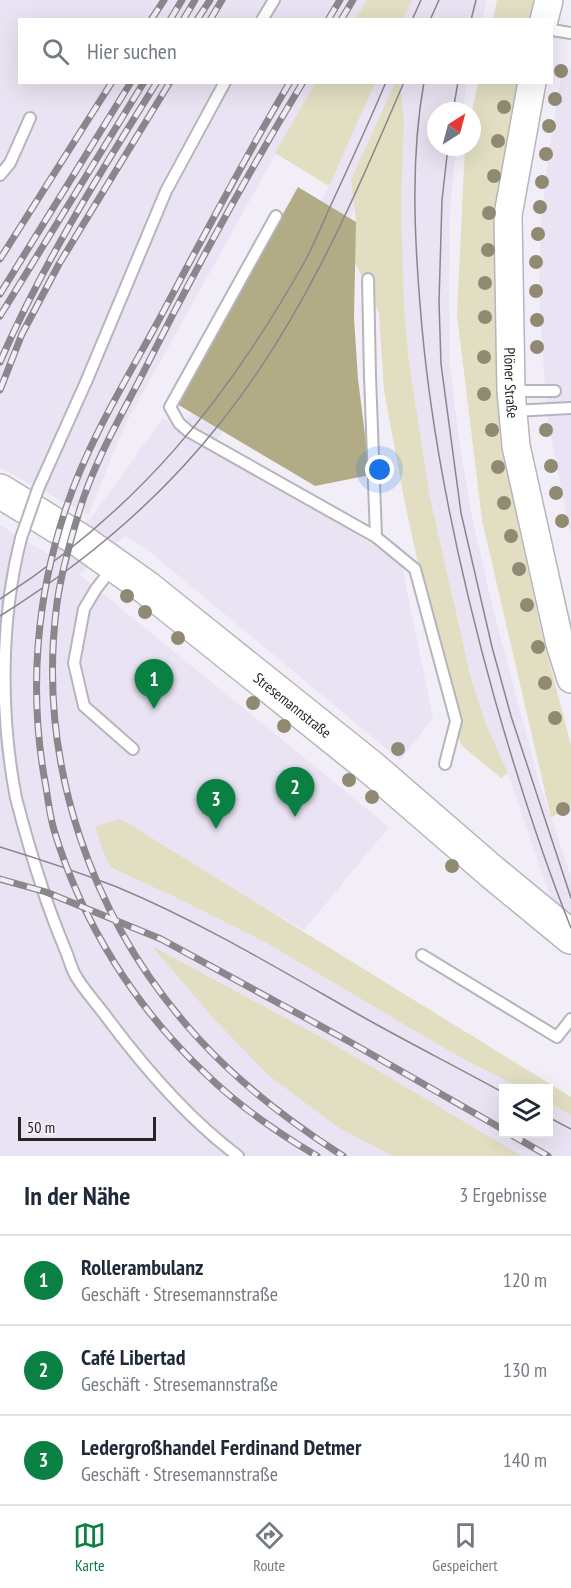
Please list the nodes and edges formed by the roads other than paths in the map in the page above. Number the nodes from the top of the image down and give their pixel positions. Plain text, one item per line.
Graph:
1 (274, 0) edge
2 (549, 0) edge
3 (263, 18) edge
4 (544, 18) edge
5 (553, 30) edge
6 (571, 33) edge
7 (224, 84) edge
8 (532, 84) edge
9 (30, 118) dead end
10 (0, 175) edge
11 (276, 216) dead end
12 (368, 279) dead end
13 (555, 391) dead end
14 (511, 401) junction
15 (571, 408) edge
16 (0, 491) edge
17 (376, 537) junction
18 (115, 564) junction
19 (571, 679) edge
20 (133, 749) dead end
21 (445, 764) dead end
22 (571, 937) edge
23 (422, 955) dead end
24 (571, 1019) edge
25 (238, 1156) edge

1 - 3 lane
2 - 4 street
5 - 6 lane
7 - 25 lane, bridge
8 - 14 street, Plöner Straße
9 - 10 lane
11 - 17 lane
12 - 17 lane
13 - 14 lane
14 - 15 lane
14 - 19 street, Plöner Straße
16 - 18 main road, Stresemannstraße
17 - 21 lane
18 - 20 lane
18 - 22 main road, Stresemannstraße
23 - 24 lane

